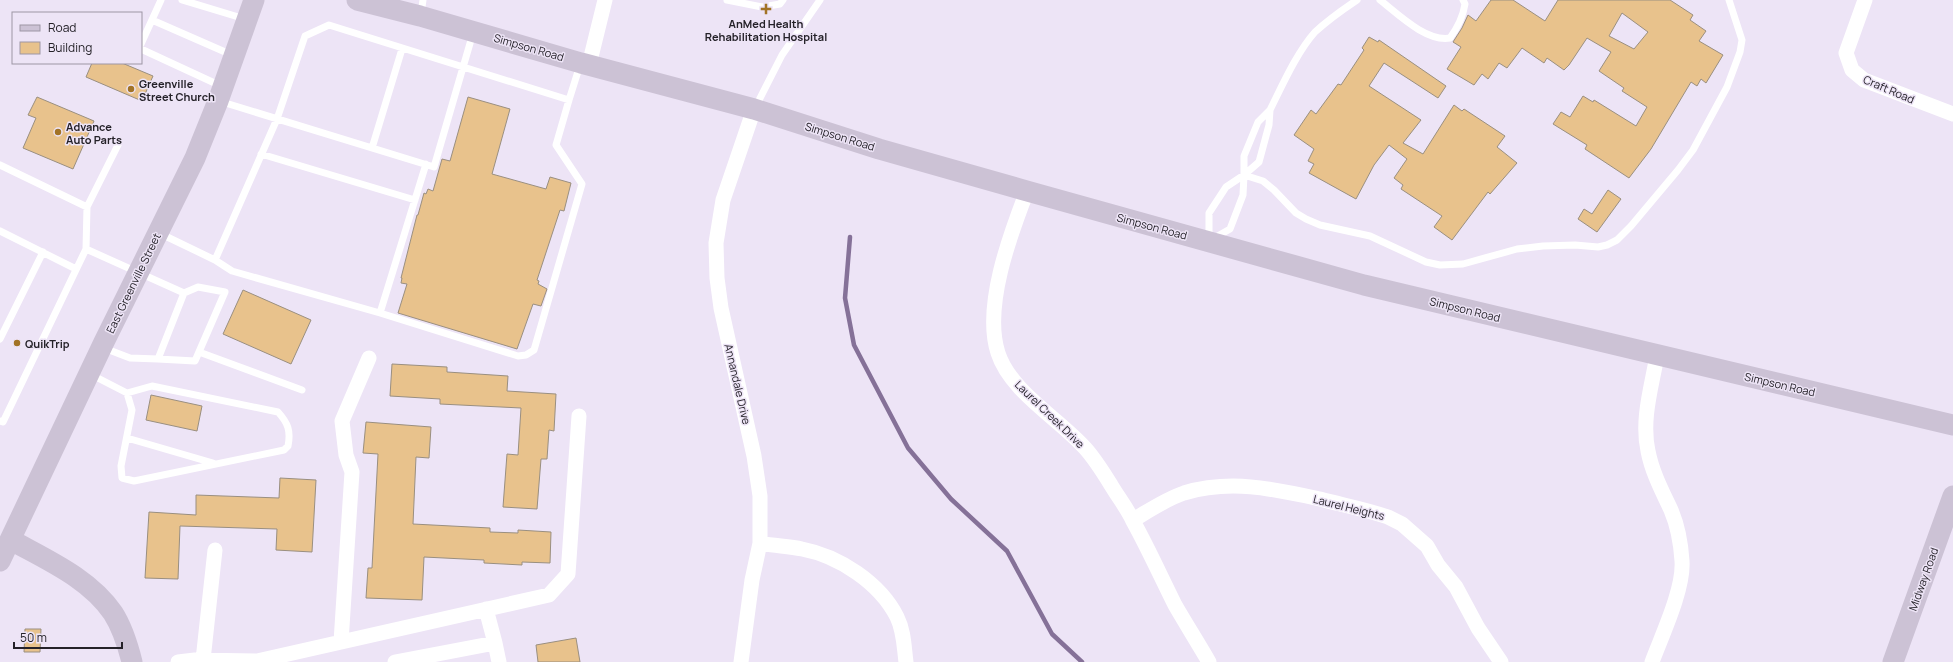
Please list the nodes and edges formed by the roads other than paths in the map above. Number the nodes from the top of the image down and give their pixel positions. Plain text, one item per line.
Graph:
1 (160, 0) edge
2 (182, 0) edge
3 (254, 0) edge
4 (359, 0) edge
5 (605, 0) edge
6 (727, 0) edge
7 (783, 0) edge
8 (820, 0) edge
9 (1357, 0) edge
10 (1380, 0) edge
11 (1463, 0) edge
12 (1730, 0) edge
13 (1864, 0) edge
14 (422, 8) edge
15 (152, 20) junction
16 (247, 20) junction
17 (474, 31) junction
18 (142, 42) edge
19 (402, 48) junction
20 (142, 50) edge
21 (234, 56) junction
22 (585, 64) junction
23 (463, 68) junction
24 (220, 94) junction
25 (569, 100) junction
26 (754, 110) junction
27 (1270, 110) junction
28 (1953, 114) edge
29 (277, 119) junction
30 (118, 145) dead end
31 (372, 148) junction
32 (261, 154) junction
33 (426, 164) junction
34 (0, 166) edge
35 (1244, 174) junction
36 (1027, 191) junction
37 (415, 200) junction
38 (87, 207) junction
39 (0, 231) edge
40 (158, 232) junction
41 (1209, 241) junction
42 (86, 249) junction
43 (43, 252) junction
44 (215, 260) junction
45 (76, 269) junction
46 (138, 274) junction
47 (184, 293) junction
48 (380, 312) junction
49 (0, 339) edge
50 (102, 347) junction
51 (199, 352) junction
52 (1657, 355) junction
53 (369, 358) dead end
54 (158, 359) junction
55 (90, 374) junction
56 (302, 390) dead end
57 (127, 393) junction
58 (579, 416) dead end
59 (0, 421) edge
60 (1953, 425) edge
61 (127, 438) junction
62 (215, 463) junction
63 (1953, 496) edge
64 (1133, 520) junction
65 (5, 536) edge
66 (760, 543) junction
67 (215, 550) dead end
68 (0, 561) edge
69 (486, 609) junction
70 (341, 642) junction
71 (495, 643) junction
72 (203, 660) junction
73 (132, 662) edge
74 (178, 662) edge
75 (395, 662) edge
76 (499, 662) edge
77 (741, 662) edge
78 (906, 662) edge
79 (1210, 662) edge
80 (1501, 662) edge
81 (1652, 662) edge
82 (1893, 662) edge

1 - 15 lane
2 - 16 lane
3 - 16 street, East Greenville Street
4 - 14 street, Simpson Road
5 - 22 street
6 - 7 lane
8 - 26 lane
9 - 27 lane
10 - 11 lane
12 - 35 lane
13 - 28 street, Craft Road
14 - 17 street, Simpson Road
15 - 18 lane
15 - 21 lane
16 - 21 street, East Greenville Street
17 - 22 street, Simpson Road
17 - 23 lane
19 - 23 lane
19 - 29 lane
19 - 31 lane
20 - 24 lane
21 - 24 street, East Greenville Street
22 - 25 lane
22 - 26 street, Simpson Road
23 - 25 lane
23 - 33 lane
24 - 29 lane
24 - 40 street, East Greenville Street
25 - 48 lane
26 - 36 street, Simpson Road
26 - 66 street, Annandale Drive
27 - 35 lane
27 - 35 lane
29 - 31 lane
29 - 32 lane
30 - 38 lane
31 - 33 lane
32 - 37 lane
32 - 44 lane
33 - 37 lane
34 - 38 lane
35 - 41 lane
35 - 41 lane
36 - 41 street, Simpson Road
36 - 64 street, Laurel Creek Drive
37 - 48 lane
38 - 42 lane
39 - 43 lane
40 - 44 lane
40 - 46 street, East Greenville Street
41 - 52 street, Simpson Road
42 - 45 lane
42 - 46 lane
43 - 45 lane
43 - 49 lane
44 - 48 lane
45 - 59 lane
46 - 47 lane
46 - 50 street, East Greenville Street
47 - 51 lane
47 - 54 lane
50 - 54 lane
50 - 55 street, East Greenville Street
51 - 54 lane
51 - 56 lane
52 - 60 street, Simpson Road
52 - 81 street
53 - 70 street
55 - 57 lane
55 - 65 street, East Greenville Street
57 - 61 lane
57 - 62 lane
58 - 69 street
61 - 62 lane
61 - 62 lane
63 - 82 street, Midway Road
64 - 79 street, Laurel Creek Drive
64 - 80 street, Laurel Heights
65 - 68 street, East Greenville Street
65 - 73 street
66 - 77 street, Annandale Drive
66 - 78 street
67 - 72 street
69 - 70 street
69 - 71 street
70 - 72 street
71 - 75 street
71 - 76 street
72 - 74 street

